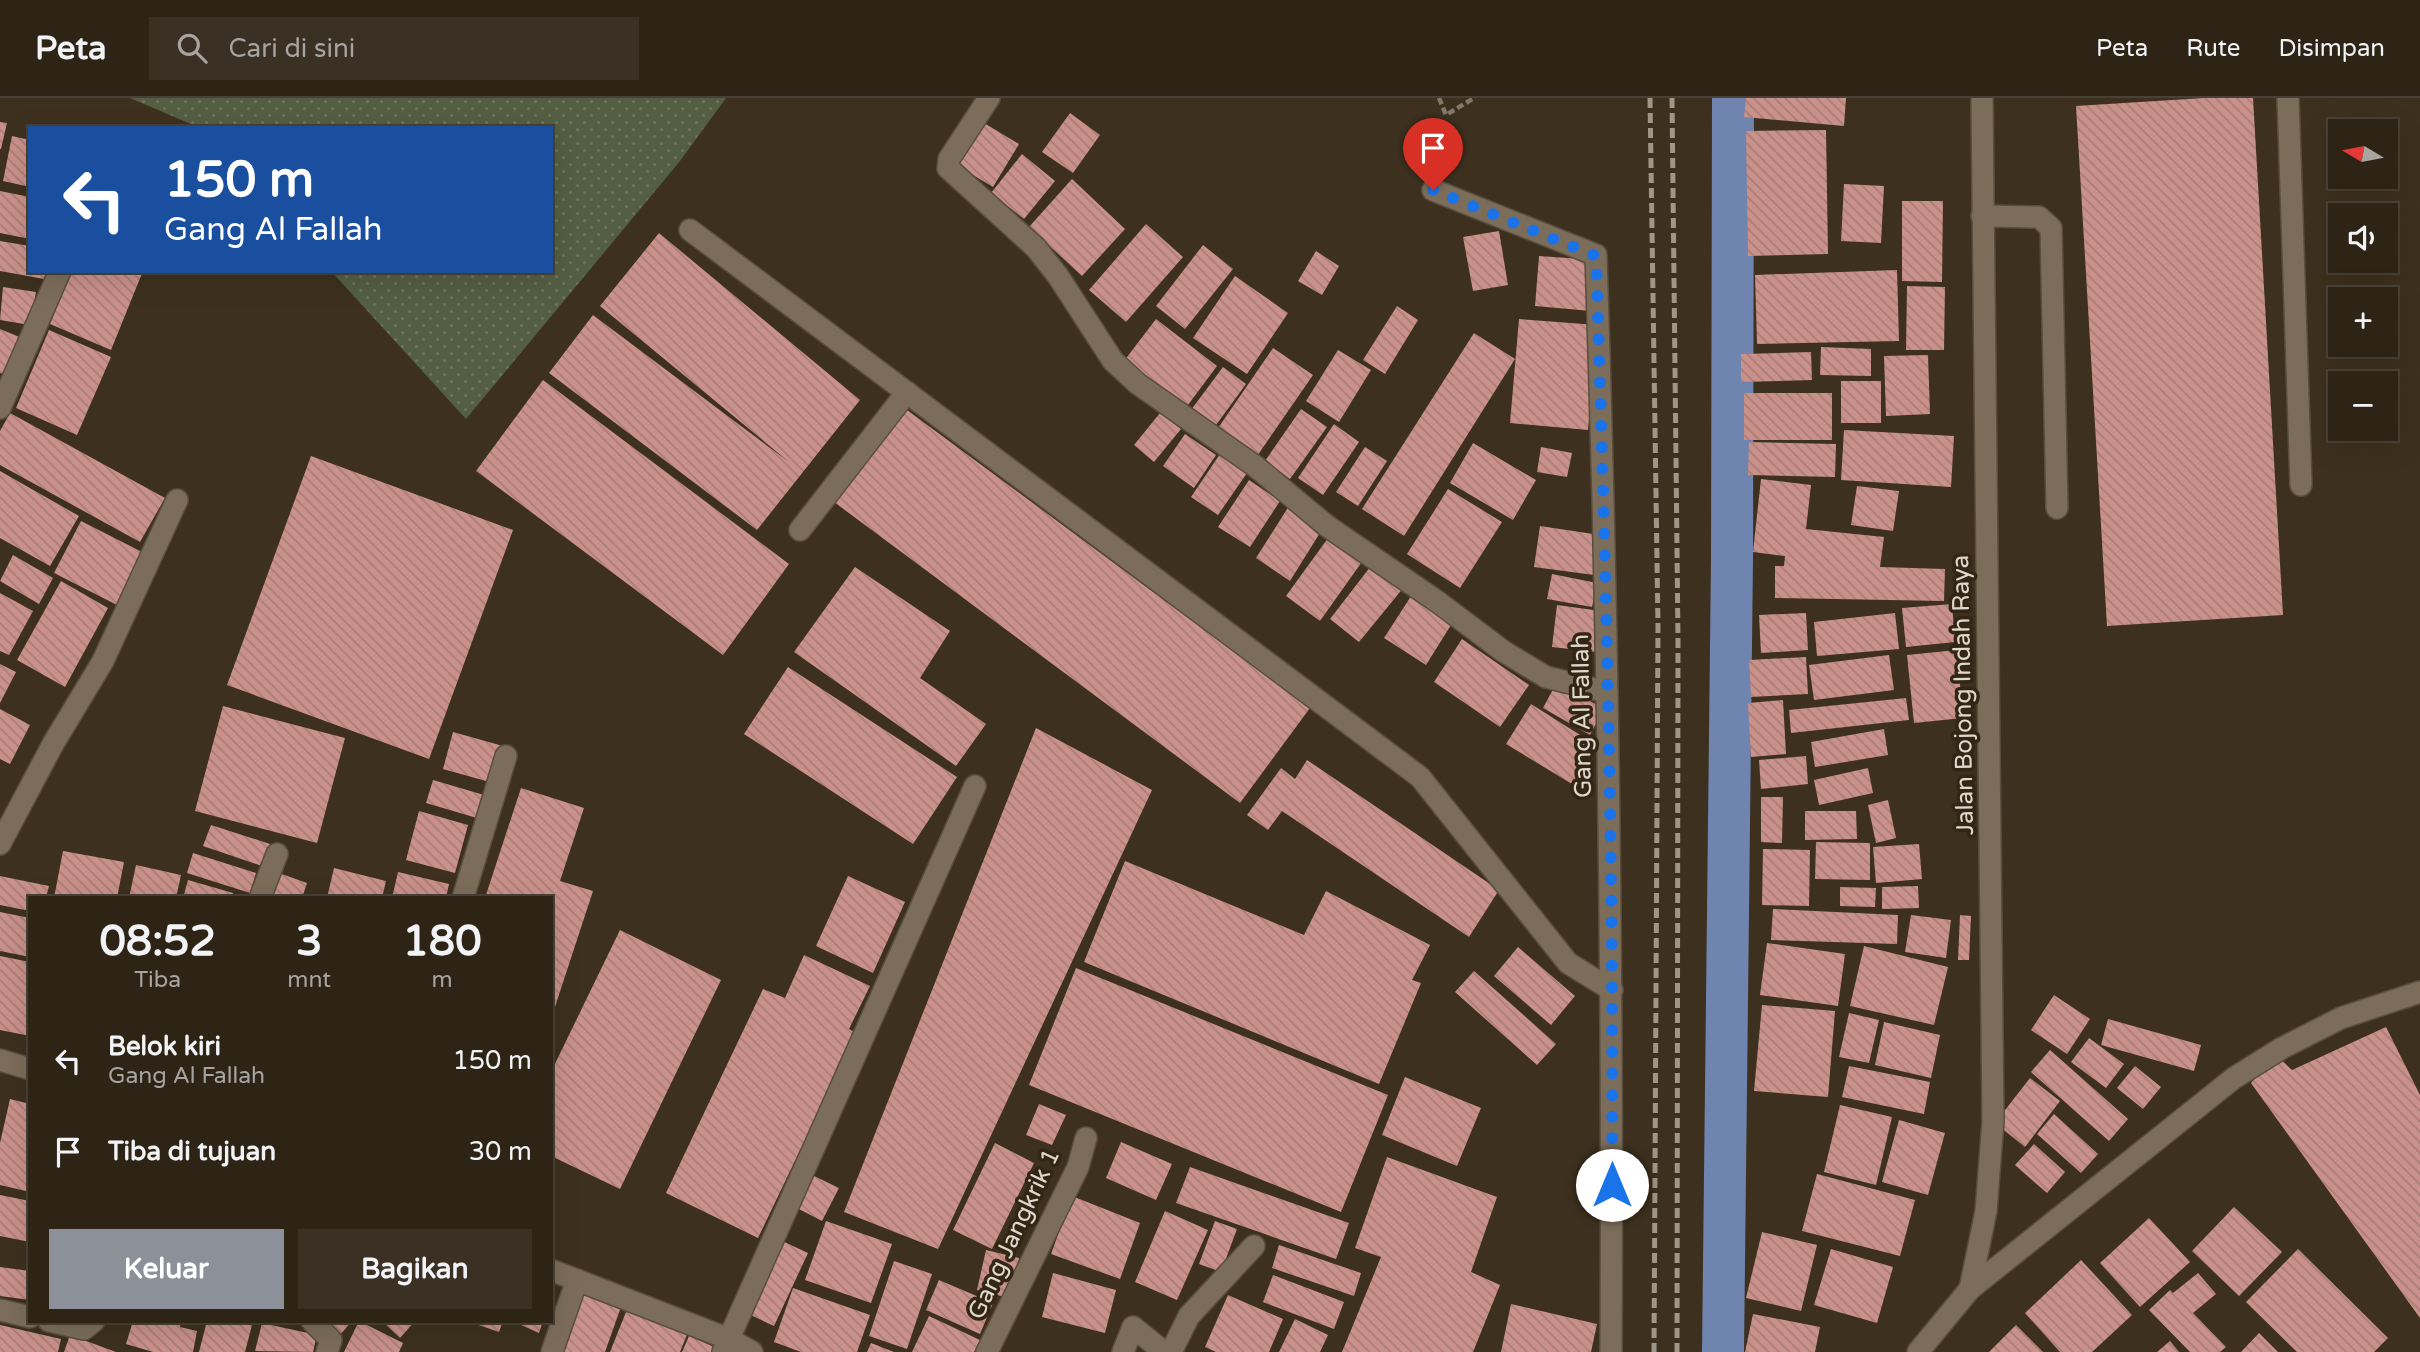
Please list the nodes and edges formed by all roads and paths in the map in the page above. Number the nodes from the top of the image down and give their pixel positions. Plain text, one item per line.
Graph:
1 (989, 98) edge
2 (1438, 98) edge
3 (1474, 98) edge
4 (1982, 98) edge
5 (2288, 98) edge
6 (1433, 190) dead end
7 (1982, 215) junction
8 (690, 230) dead end
9 (59, 273) edge
10 (906, 392) junction
11 (0, 408) edge
12 (2301, 485) dead end
13 (177, 500) dead end
14 (2057, 508) dead end
15 (800, 530) dead end
16 (1607, 692) junction
17 (506, 756) dead end
18 (975, 786) dead end
19 (0, 844) edge
20 (277, 854) dead end
21 (261, 896) edge
22 (464, 896) edge
23 (1612, 990) junction
24 (2420, 992) edge
25 (0, 1060) edge
26 (28, 1068) edge
27 (1086, 1138) dead end
28 (1254, 1246) dead end
29 (553, 1271) edge
30 (577, 1280) junction
31 (1970, 1289) junction
32 (0, 1310) edge
33 (28, 1317) edge
34 (58, 1323) edge
35 (92, 1323) edge
36 (314, 1323) edge
37 (726, 1346) edge
38 (327, 1352) edge
39 (552, 1352) edge
40 (752, 1352) edge
41 (987, 1352) edge
42 (1123, 1352) edge
43 (1164, 1352) edge
44 (1171, 1352) edge
45 (1611, 1352) edge
46 (1918, 1352) edge

1 - 16 street
2 - 3 path
4 - 7 street, Jalan Bojong Indah Raya
5 - 12 street
6 - 16 street, Gang Al Fallah
7 - 14 street
7 - 31 street, Jalan Bojong Indah Raya
8 - 10 street
9 - 11 street
10 - 15 street
10 - 23 street
13 - 19 street
16 - 23 street, Gang Al Fallah
17 - 22 street
18 - 37 street
20 - 21 street
23 - 45 street, Gang Al Fallah
24 - 31 street, Jalan Bojong Indah Raya
25 - 26 street
27 - 41 street, Gang Jangkrik 1
28 - 44 street
29 - 30 street
30 - 37 street
30 - 39 street
31 - 46 street, Jalan Bojong Indah Raya
32 - 33 street
34 - 35 street
36 - 38 street
37 - 40 street
42 - 43 street

